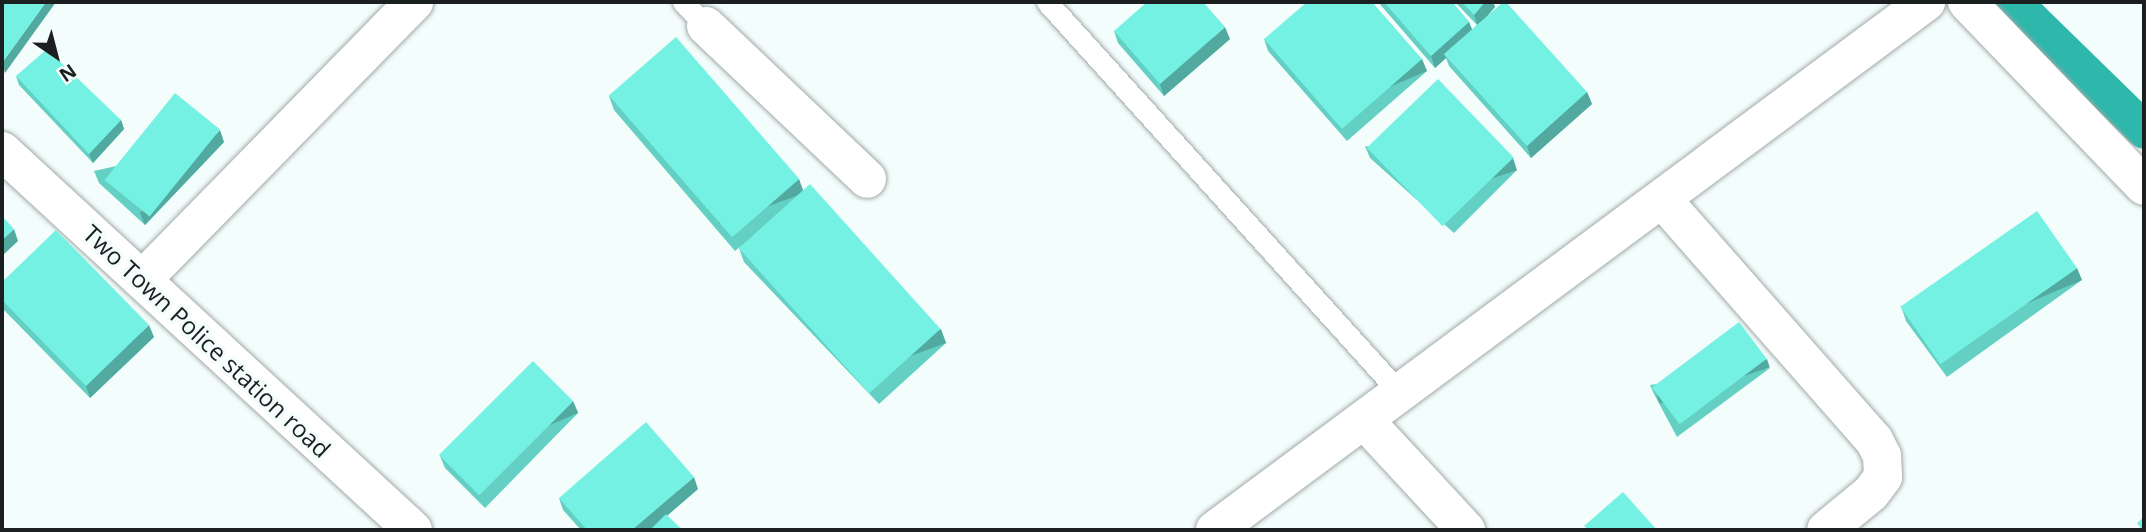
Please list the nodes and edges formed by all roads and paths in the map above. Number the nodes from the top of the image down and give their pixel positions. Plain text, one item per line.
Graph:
1 (414, 2) edge
2 (1047, 2) edge
3 (1926, 2) edge
4 (1967, 2) edge
5 (694, 14) edge
6 (2, 151) edge
7 (867, 179) dead end
8 (2144, 186) edge
9 (1662, 199) junction
10 (142, 280) junction
11 (1401, 394) junction
12 (1365, 421) junction
13 (413, 530) edge
14 (1215, 530) edge
15 (1466, 530) edge
16 (1826, 530) edge

1 - 10 street
2 - 11 lane
3 - 9 street
4 - 8 street
5 - 7 street
6 - 10 street, Two Town Police station road
9 - 11 street
9 - 16 street
10 - 13 street, Two Town Police station road
11 - 12 street
12 - 14 street
12 - 15 street

